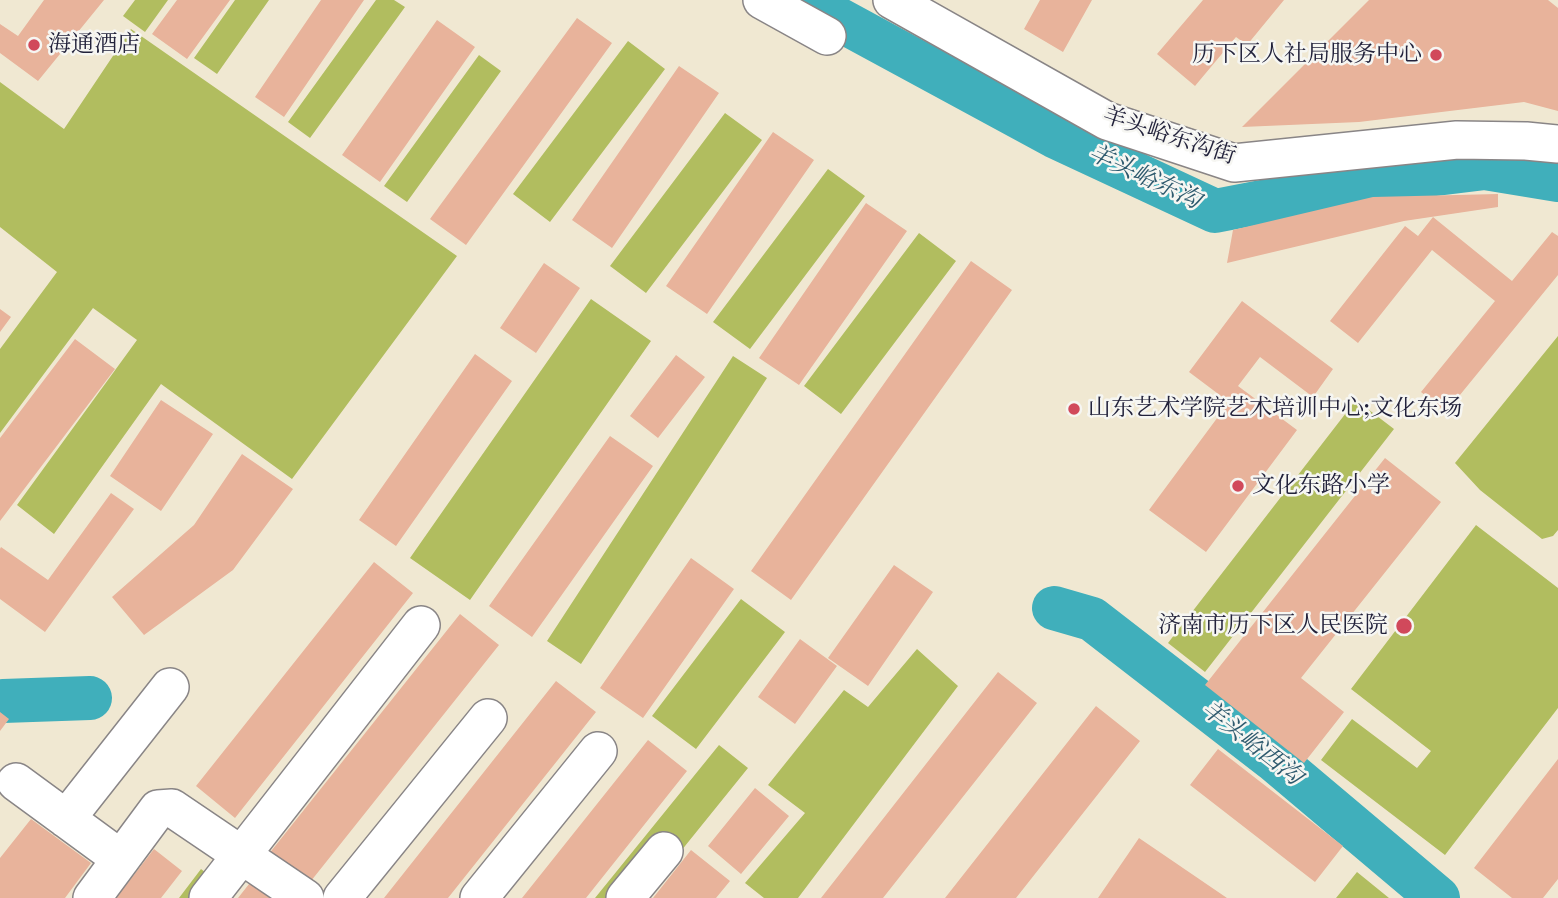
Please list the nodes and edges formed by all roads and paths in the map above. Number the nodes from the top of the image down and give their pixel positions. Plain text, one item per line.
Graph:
1 (761, 0) edge
2 (892, 0) edge
3 (827, 36) dead end
4 (1558, 145) edge
5 (421, 625) dead end
6 (170, 687) dead end
7 (488, 718) dead end
8 (598, 751) dead end
9 (16, 782) dead end
10 (65, 819) junction
11 (664, 851) dead end
12 (243, 855) junction
13 (121, 859) junction
14 (92, 898) edge
15 (208, 898) edge
16 (305, 898) edge
17 (342, 898) edge
18 (479, 898) edge
19 (625, 898) edge

1 - 3 street
2 - 4 street, 羊头峪东沟街
5 - 12 street
6 - 10 street
7 - 17 street
8 - 18 street
9 - 10 street
10 - 13 street
11 - 19 street
12 - 13 street
12 - 15 street
12 - 16 street
13 - 14 street

